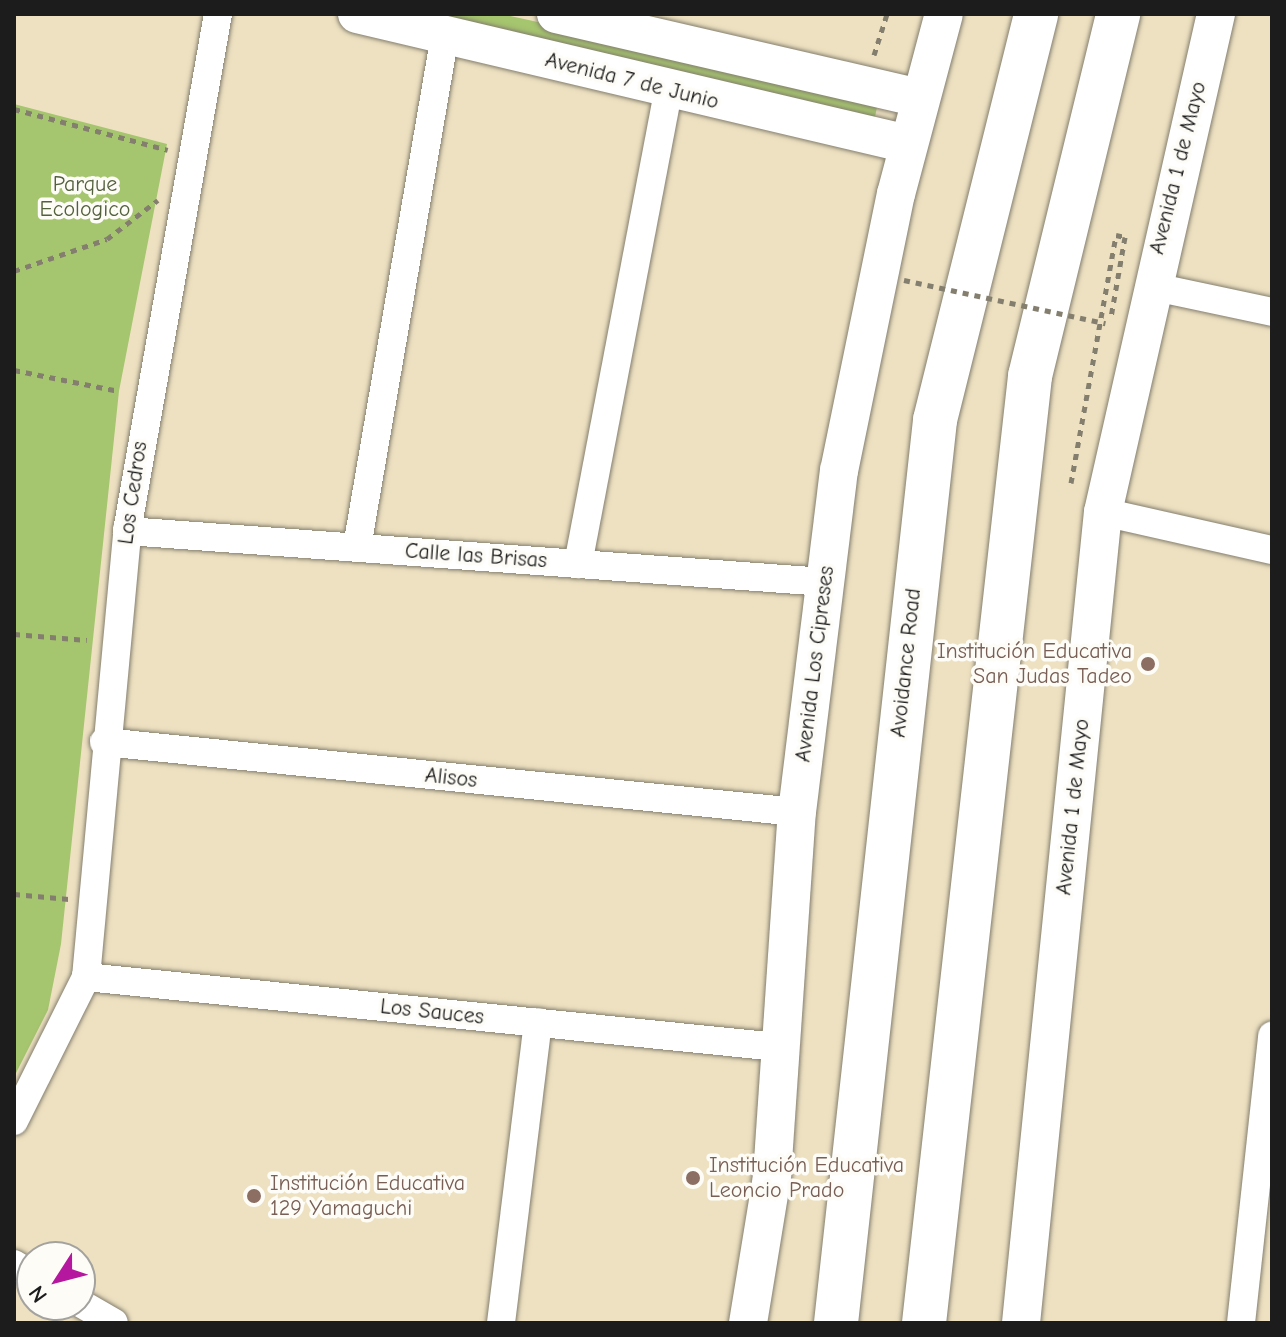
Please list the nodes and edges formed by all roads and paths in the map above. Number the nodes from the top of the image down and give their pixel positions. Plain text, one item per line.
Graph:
1 (218, 14) edge
2 (357, 14) edge
3 (556, 14) edge
4 (887, 14) edge
5 (944, 14) edge
6 (1036, 14) edge
7 (1118, 14) edge
8 (1216, 14) edge
9 (445, 35) junction
10 (870, 66) dead end
11 (668, 91) junction
12 (919, 98) junction
13 (14, 109) edge
14 (908, 144) junction
15 (191, 156) junction
16 (164, 195) dead end
17 (14, 271) edge
18 (904, 280) dead end
19 (1150, 286) junction
20 (1272, 312) edge
21 (14, 370) edge
22 (119, 391) dead end
23 (1074, 453) junction
24 (1084, 454) dead end
25 (1071, 483) dead end
26 (1103, 512) junction
27 (127, 531) junction
28 (357, 547) junction
29 (1272, 550) edge
30 (578, 564) junction
31 (825, 582) junction
32 (14, 634) edge
33 (87, 640) dead end
34 (104, 742) junction
35 (797, 812) junction
36 (14, 894) edge
37 (91, 902) junction
38 (86, 977) junction
39 (538, 1022) junction
40 (1272, 1036) edge
41 (777, 1047) junction
42 (14, 1121) edge
43 (96, 1312) edge
44 (114, 1323) edge
45 (501, 1323) edge
46 (748, 1323) edge
47 (836, 1323) edge
48 (924, 1323) edge
49 (1021, 1323) edge
50 (1241, 1323) edge

1 - 15 street, Los Cedros
2 - 9 street, Avenida 7 de Junio
3 - 12 street
4 - 10 path
5 - 12 street, Avenida Los Cipreses
6 - 47 highway, Avoidance Road
7 - 48 highway
8 - 19 street, Avenida 1 de Mayo
9 - 11 street, Avenida 7 de Junio
9 - 28 street
11 - 14 street, Avenida 7 de Junio
11 - 30 street
12 - 14 street, Avenida Los Cipreses
13 - 15 path
14 - 31 street, Avenida Los Cipreses
15 - 27 street, Los Cedros
16 - 17 path
18 - 23 path, bridge
19 - 20 street
19 - 26 street, Avenida 1 de Mayo
21 - 22 path
23 - 24 path
23 - 25 path
26 - 29 street
26 - 49 street, Avenida 1 de Mayo
27 - 28 street, Calle las Brisas
27 - 34 street, Los Cedros
28 - 30 street, Calle las Brisas
30 - 31 street, Calle las Brisas
31 - 35 street, Avenida Los Cipreses
32 - 33 path
34 - 35 street, Alisos
34 - 37 street, Los Cedros
35 - 41 street, Avenida Los Cipreses
36 - 37 path
37 - 38 street, Los Cedros
38 - 39 street, Los Sauces
38 - 42 street
39 - 41 street, Los Sauces
39 - 45 street
40 - 50 street
41 - 46 street, Avenida Los Cipreses
43 - 44 street

